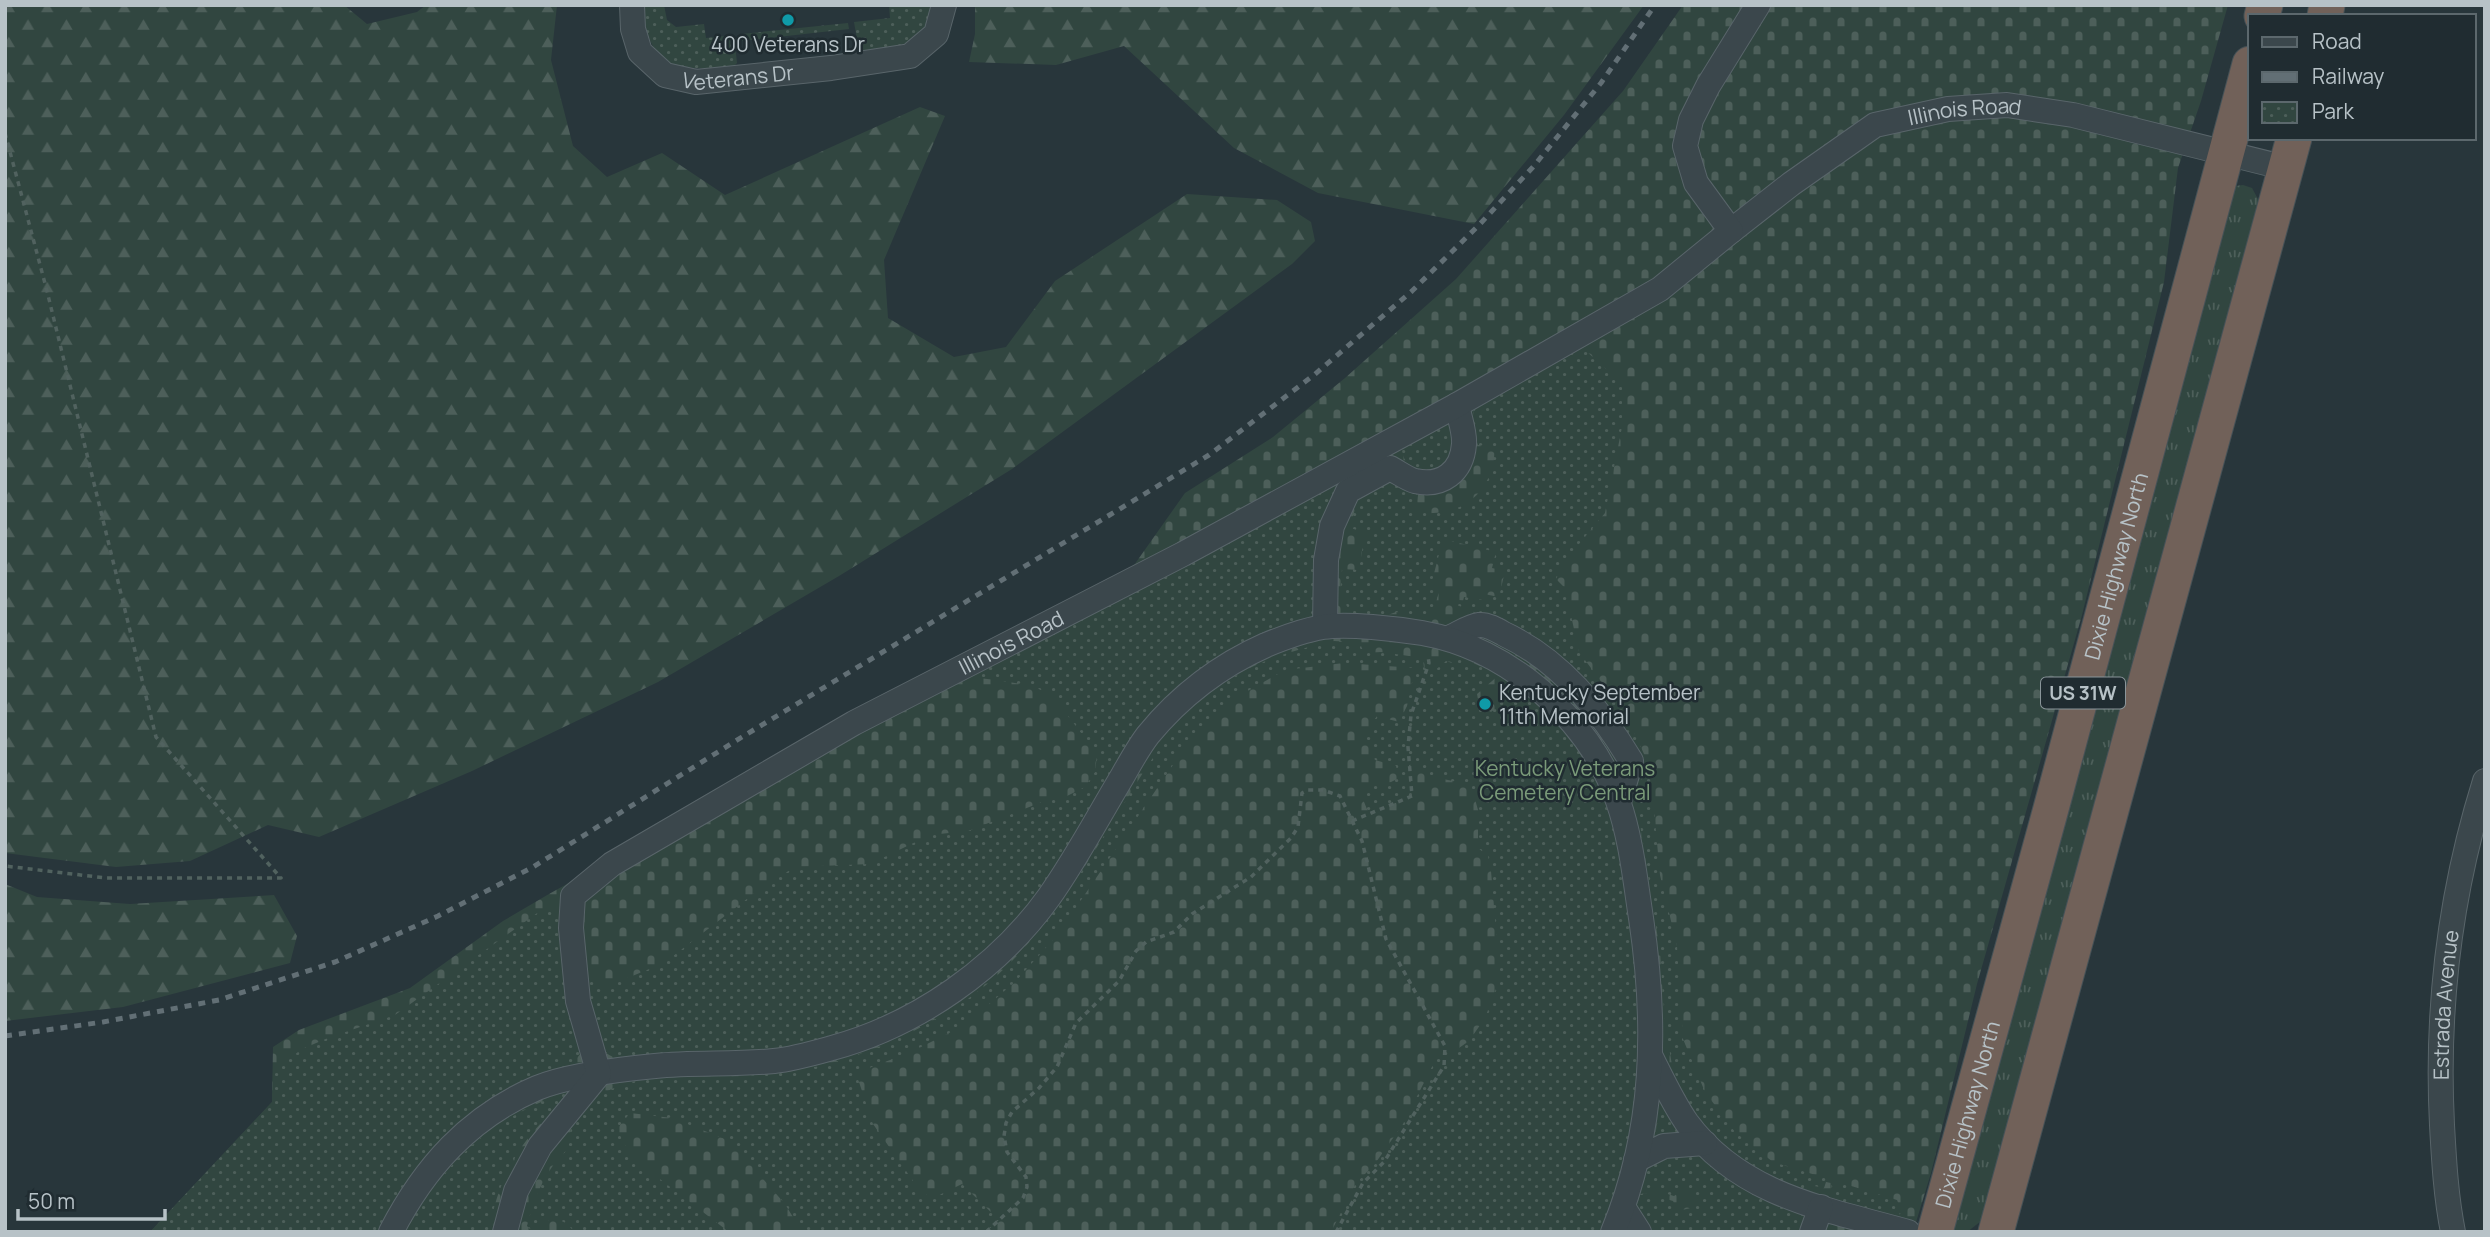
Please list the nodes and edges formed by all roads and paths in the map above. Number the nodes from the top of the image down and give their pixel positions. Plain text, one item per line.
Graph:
1 (632, 5) edge
2 (944, 5) edge
3 (1758, 5) edge
4 (2248, 72) edge
5 (5, 133) edge
6 (2290, 153) edge
7 (2227, 154) junction
8 (1731, 231) junction
9 (1457, 405) junction
10 (1325, 626) junction
11 (1424, 634) junction
12 (2485, 781) edge
13 (1352, 821) junction
14 (5, 866) edge
15 (1651, 1057) junction
16 (599, 1074) junction
17 (1705, 1143) junction
18 (1636, 1160) junction
19 (1623, 1207) junction
20 (1821, 1207) junction
21 (391, 1232) edge
22 (505, 1232) edge
23 (986, 1232) edge
24 (1336, 1232) edge
25 (1613, 1232) edge
26 (1639, 1232) edge
27 (1812, 1232) edge
28 (1908, 1232) edge
29 (1935, 1232) edge
30 (1996, 1232) edge
31 (2453, 1232) edge

1 - 2 street, Veterans Dr
3 - 8 street
4 - 7 highway, Dixie Highway North / US 31W
5 - 14 path
6 - 7 street, lllinois Road
6 - 30 highway, US 31W
7 - 8 street, lllinois Road
7 - 29 highway, Dixie Highway North / US 31W
8 - 9 street, lllinois Road
9 - 10 street
9 - 16 street, Illinois Road
10 - 11 street
10 - 16 street
11 - 13 path
11 - 15 street
12 - 31 street, Estrada Avenue
13 - 23 path
13 - 24 path
15 - 17 street
15 - 18 street
16 - 21 street
16 - 22 street
17 - 18 street
17 - 20 street
18 - 19 street
19 - 25 street
19 - 26 street
20 - 27 street
20 - 28 street

